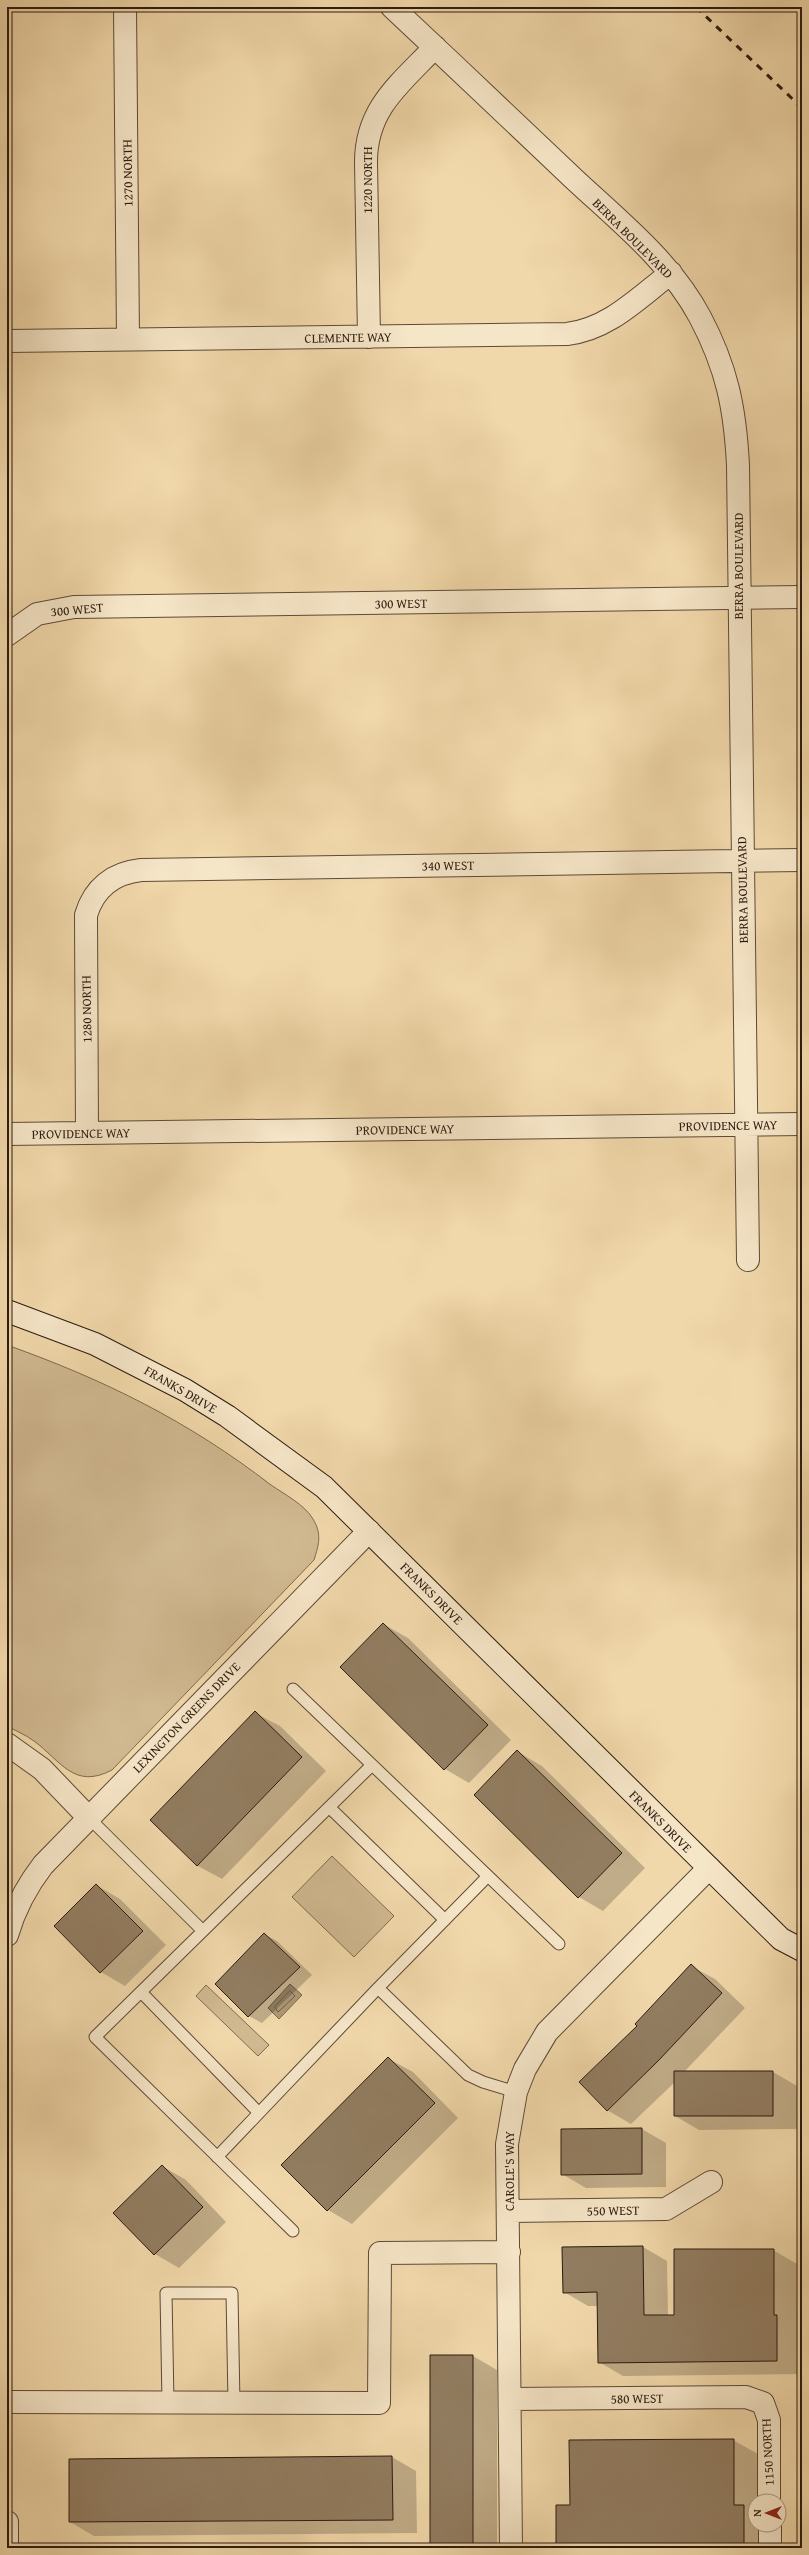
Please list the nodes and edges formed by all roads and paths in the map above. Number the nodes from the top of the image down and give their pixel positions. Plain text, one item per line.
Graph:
1 (125, 7) edge
2 (392, 7) edge
3 (435, 47) junction
4 (671, 273) junction
5 (369, 337) junction
6 (128, 339) junction
7 (7, 341) edge
8 (802, 597) edge
9 (738, 598) junction
10 (7, 635) edge
11 (802, 860) edge
12 (741, 861) junction
13 (100, 888) joint
14 (745, 1124) junction
15 (802, 1124) edge
16 (87, 1133) junction
17 (7, 1134) edge
18 (748, 1260) dead end
19 (7, 1311) edge
20 (369, 1531) junction
21 (293, 1689) dead end
22 (7, 1744) edge
23 (372, 1765) junction
24 (329, 1807) junction
25 (88, 1817) junction
26 (708, 1868) junction
27 (488, 1876) junction
28 (445, 1920) junction
29 (203, 1931) junction
30 (7, 1935) edge
31 (559, 1944) dead end
32 (802, 1950) edge
33 (378, 1988) junction
34 (141, 1992) junction
35 (516, 2092) junction
36 (259, 2113) junction
37 (217, 2157) junction
38 (710, 2182) dead end
39 (509, 2211) junction
40 (293, 2231) dead end
41 (509, 2252) junction
42 (510, 2399) junction
43 (7, 2402) edge
44 (763, 2402) joint
45 (168, 2403) junction
46 (234, 2404) junction
47 (769, 2493) edge
48 (7, 2522) edge
49 (770, 2533) edge
50 (7, 2548) edge
51 (510, 2548) edge
52 (770, 2548) edge

1 - 6 street, 1270 NORTH
2 - 3 street, BERRA BOULEVARD
3 - 4 street, BERRA BOULEVARD
3 - 5 street, 1220 NORTH
4 - 5 street, CLEMENTE WAY
4 - 9 street, BERRA BOULEVARD
5 - 6 street, CLEMENTE WAY
6 - 7 street, CLEMENTE WAY
8 - 9 street, 300 WEST
9 - 10 street, 300 WEST
9 - 12 street, BERRA BOULEVARD
11 - 12 street, 340 WEST
12 - 13 street, 340 WEST
12 - 14 street, BERRA BOULEVARD
13 - 16 street, 1280 NORTH
14 - 15 street, PROVIDENCE WAY
14 - 16 street, PROVIDENCE WAY
14 - 18 street, BERRA BOULEVARD
16 - 17 street, PROVIDENCE WAY
19 - 20 street, FRANKS DRIVE
20 - 25 street, LEXINGTON GREENS DRIVE
20 - 26 street, FRANKS DRIVE
21 - 23 lane
22 - 25 street
23 - 24 lane
23 - 27 lane
24 - 28 lane
24 - 29 lane
25 - 29 lane
25 - 30 street, LEXINGTON GREENS DRIVE
26 - 32 street, FRANKS DRIVE
26 - 35 street, CAROLE'S WAY
27 - 28 lane
27 - 31 lane
28 - 33 lane
29 - 34 lane
33 - 35 lane
33 - 36 lane
34 - 36 lane
34 - 37 lane
35 - 39 street, CAROLE'S WAY
36 - 37 lane
37 - 40 lane
38 - 39 street, 550 WEST
39 - 41 street, CAROLE'S WAY
41 - 42 street, CAROLE'S WAY
41 - 46 street
42 - 44 street, 580 WEST
42 - 51 street, CAROLE'S WAY
43 - 45 street
44 - 47 street, 1150 NORTH
45 - 46 street
45 - 46 lane
48 - 50 street
49 - 52 street

